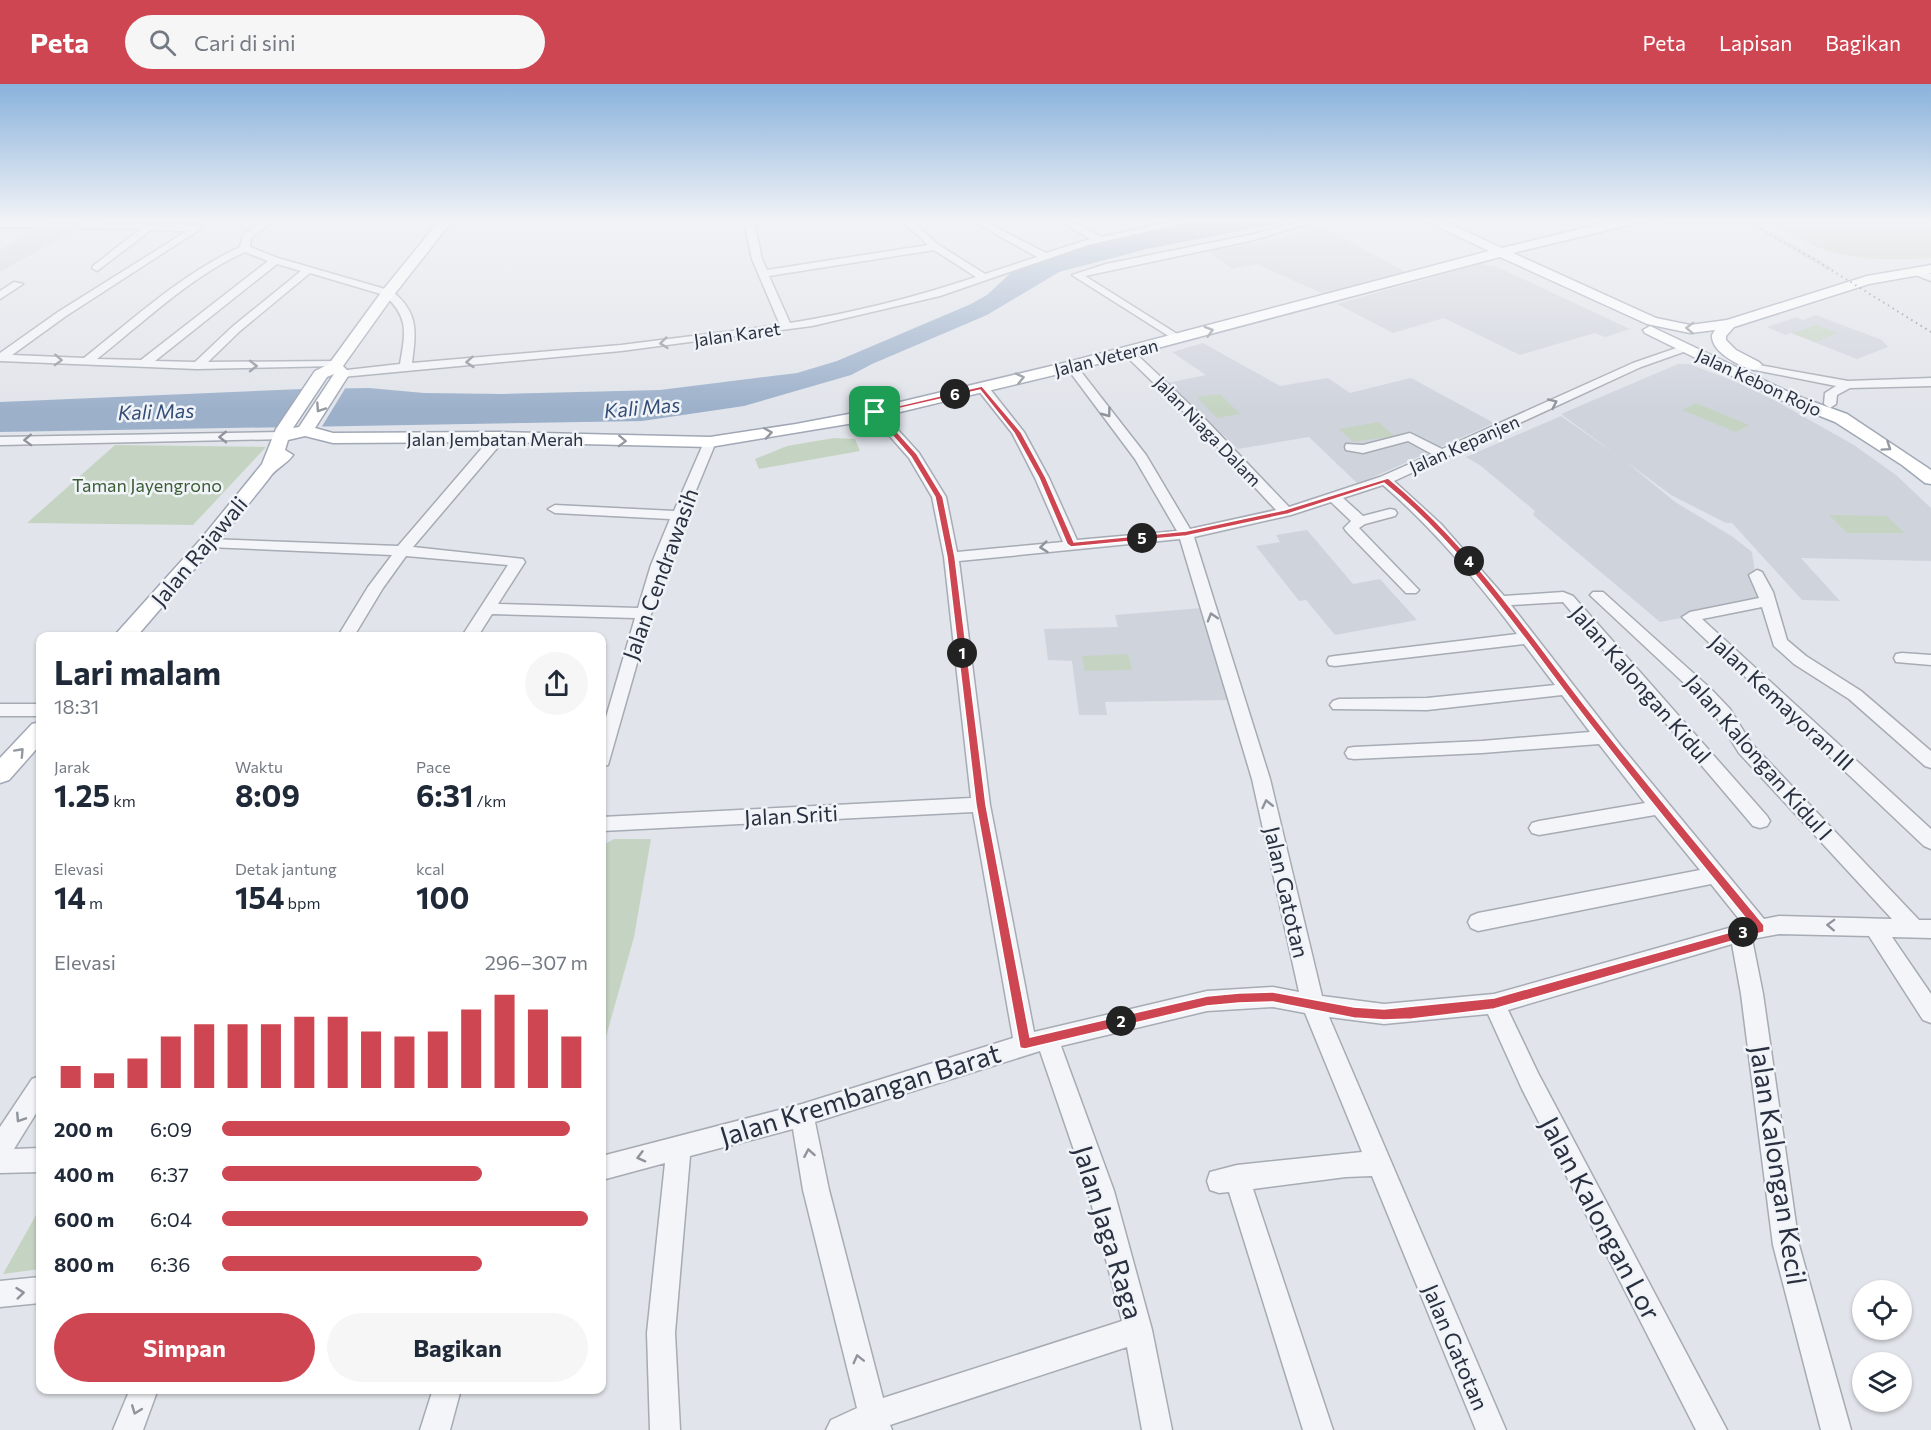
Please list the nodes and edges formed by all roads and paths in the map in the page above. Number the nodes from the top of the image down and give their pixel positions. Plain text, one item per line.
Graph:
1 (18, 284) dead end
2 (109, 284) edge
3 (188, 284) edge
4 (245, 284) edge
5 (291, 284) edge
6 (356, 284) edge
7 (395, 284) edge
8 (767, 284) edge
9 (967, 284) edge
10 (1091, 284) edge
11 (1384, 284) edge
12 (1550, 284) edge
13 (1568, 284) edge
14 (1571, 284) edge
15 (1855, 284) edge
16 (1575, 287) junction
17 (388, 293) junction
18 (0, 296) edge
19 (1729, 324) junction
20 (786, 327) junction
21 (1178, 339) junction
22 (1685, 348) junction
23 (1128, 352) junction
24 (0, 358) edge
25 (87, 361) junction
26 (145, 363) junction
27 (197, 366) junction
28 (406, 366) junction
29 (1071, 366) junction
30 (337, 368) junction
31 (1759, 368) junction
32 (1931, 382) edge
33 (1848, 385) junction
34 (982, 387) junction
35 (1835, 411) junction
36 (875, 412) junction
37 (306, 430) junction
38 (283, 432) junction
39 (499, 437) junction
40 (333, 438) junction
41 (0, 441) edge
42 (710, 442) junction
43 (1351, 447) dead end
44 (1443, 454) junction
45 (270, 465) junction
46 (1931, 479) edge
47 (1385, 480) junction
48 (1333, 496) junction
49 (555, 509) dead end
50 (1286, 512) junction
51 (1390, 513) dead end
52 (678, 515) junction
53 (1360, 521) junction
54 (1186, 534) junction
55 (208, 543) junction
56 (1071, 544) junction
57 (403, 550) junction
58 (951, 557) junction
59 (1757, 575) dead end
60 (1411, 590) dead end
61 (1598, 595) dead end
62 (1499, 601) junction
63 (1767, 601) junction
64 (486, 609) junction
65 (643, 613) junction
66 (129, 632) edge
67 (348, 632) edge
68 (472, 632) edge
69 (1528, 638) junction
70 (1902, 658) dead end
71 (1931, 660) edge
72 (1335, 661) dead end
73 (1567, 689) junction
74 (1339, 705) dead end
75 (608, 707) edge
76 (0, 710) edge
77 (36, 710) edge
78 (606, 725) edge
79 (36, 734) edge
80 (1604, 737) junction
81 (1353, 753) dead end
82 (1931, 761) edge
83 (0, 774) edge
84 (981, 805) junction
85 (1661, 807) junction
86 (1760, 821) dead end
87 (606, 824) edge
88 (1539, 828) dead end
89 (1931, 841) edge
90 (1717, 876) junction
91 (1478, 922) dead end
92 (1874, 927) junction
93 (1922, 928) edge
94 (1750, 931) junction
95 (1494, 1004) junction
96 (1313, 1005) junction
97 (1931, 1013) edge
98 (1036, 1041) junction
99 (36, 1093) edge
100 (802, 1115) junction
101 (679, 1147) junction
102 (0, 1148) edge
103 (36, 1160) edge
104 (0, 1161) edge
105 (1379, 1164) junction
106 (606, 1167) edge
107 (36, 1290) edge
108 (0, 1294) edge
109 (1138, 1330) junction
110 (142, 1394) edge
111 (446, 1394) edge
112 (874, 1423) edge
113 (128, 1430) edge
114 (435, 1430) edge
115 (665, 1430) edge
116 (841, 1430) edge
117 (1157, 1430) edge
118 (1318, 1430) edge
119 (1491, 1430) edge
120 (1712, 1430) edge
121 (1836, 1430) edge

1 - 18 street
2 - 24 street
3 - 25 street
4 - 26 street
5 - 27 street
6 - 17 street
7 - 17 main road
8 - 20 street
9 - 20 street, Jalan Karet
10 - 21 street
21 -> 11 main road, Jalan Veteran
12 - 22 main road, Jalan Kebon Rojo
13 - 16 main road, Jalan Kebon Rojo
14 - 16 main road
15 - 19 main road
19 -> 16 main road, Jalan Kebon Rojo
17 - 28 street
17 - 30 main road
19 - 31 main road, Jalan Kebon Rojo
20 -> 28 street, Jalan Karet
21 - 23 main road, Jalan Veteran
22 - 35 main road, Jalan Kebon Rojo
44 -> 22 street, Jalan Kepanjen
23 - 29 main road, Jalan Veteran
23 - 50 street, Jalan Niaga Dalam
24 -> 25 street, Jalan Karet
25 - 26 street, Jalan Karet
26 - 27 street, Jalan Karet
27 -> 30 street, Jalan Karet
28 - 30 street, Jalan Karet
34 -> 29 main road, Jalan Veteran
29 -> 54 street, Jalan Gatotan
30 -> 37 main road
30 - 38 main road, Jalan Rajawali
31 - 33 street
31 - 35 main road, Jalan Kebon Rojo
32 - 33 street
33 - 35 street
34 - 36 main road, Jalan Veteran
34 - 56 street
35 -> 46 main road
42 -> 36 main road, Jalan Veteran
36 - 58 street, Jalan Jaga Raga
37 - 38 main road, Jalan Jembatan Merah
37 - 40 main road, Jalan Jembatan Merah
38 -> 41 street
38 - 45 main road, Jalan Rajawali
39 - 40 main road, Jalan Jembatan Merah
39 -> 42 main road, Jalan Jembatan Merah
39 - 57 street
40 - 45 main road, Jalan Rajawali
42 - 52 street, Jalan Cendrawasih
43 - 44 street
44 - 47 street, Jalan Kepanjen
45 - 55 main road, Jalan Rajawali
47 - 48 street, Jalan Kepanjen
47 - 62 street
48 - 50 street, Jalan Kepanjen
48 - 53 street
49 - 52 street
50 - 54 street, Jalan Kepanjen
51 - 53 street
52 - 65 street, Jalan Cendrawasih
53 - 60 street
54 - 56 street, Jalan Kepanjen
96 -> 54 street, Jalan Gatotan
55 - 57 street
55 - 66 main road, Jalan Rajawali
56 -> 58 street, Jalan Kepanjen
57 - 64 street
57 - 67 street
58 - 84 street, Jalan Jaga Raga
59 - 63 street
61 - 93 street, Jalan Kalongan Kidul I
62 - 69 street
62 - 86 street, Jalan Kalongan Kidul
63 - 82 street
63 - 89 street, Jalan Kemayoran III
64 - 65 street
64 - 68 street
65 - 75 street, Jalan Cendrawasih
69 - 72 street
69 - 73 street
70 - 71 street
73 - 74 street
73 - 80 street
75 - 78 street, Jalan Cendrawasih
76 - 77 street
83 -> 79 main road
80 - 81 street
80 - 85 street
84 - 87 street, Jalan Sriti
84 - 98 street, Jalan Jaga Raga
85 - 88 street
85 - 90 street
90 - 91 street
90 - 94 street
92 - 93 street, Jalan Krembangan Barat
92 -> 94 street, Jalan Krembangan Barat
92 - 97 street
94 - 95 street, Jalan Krembangan Barat
94 - 121 street, Jalan Kalongan Kecil
95 - 96 street, Jalan Krembangan Barat
95 - 120 street, Jalan Kalongan Lor
96 - 98 street, Jalan Krembangan Barat
96 - 105 street, Jalan Gatotan
98 - 100 street, Jalan Krembangan Barat
98 - 109 street, Jalan Jaga Raga
99 -> 102 street
100 - 101 street, Jalan Krembangan Barat
112 -> 100 street
101 -> 106 street, Jalan Krembangan Barat
101 - 115 street
103 - 104 street
105 - 118 street
105 - 119 street, Jalan Gatotan
108 -> 107 street
109 - 112 street
109 - 117 street, Jalan Jaga Raga
110 -> 113 street
111 - 114 street
112 - 116 street

